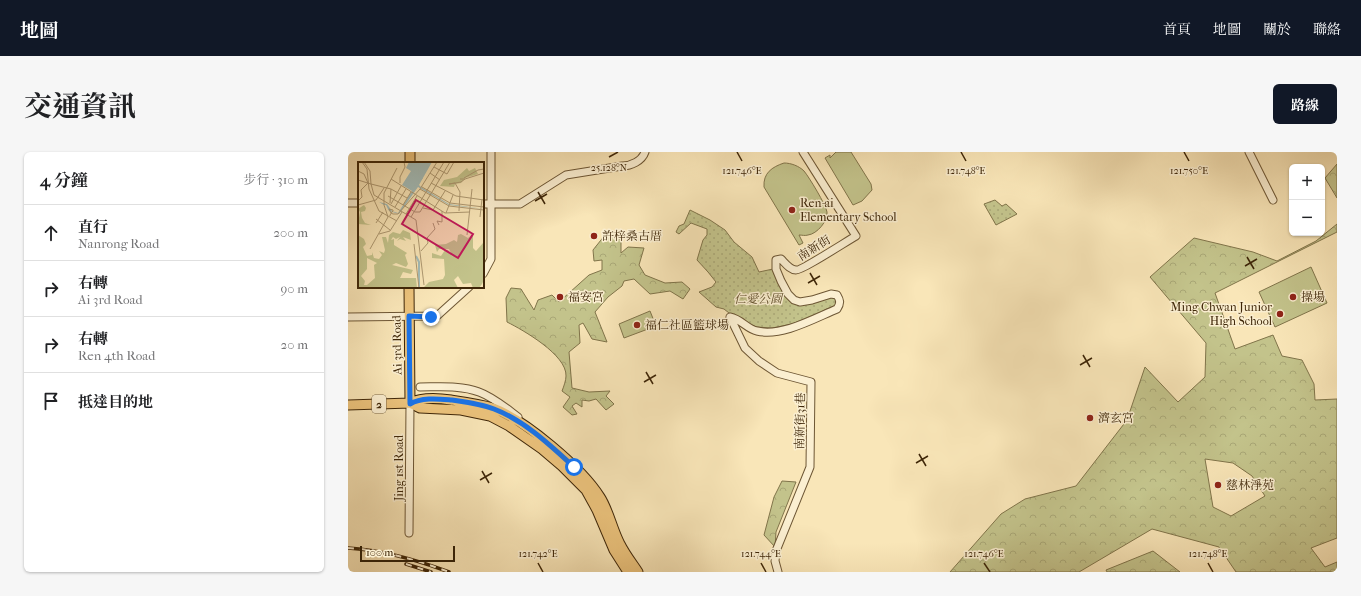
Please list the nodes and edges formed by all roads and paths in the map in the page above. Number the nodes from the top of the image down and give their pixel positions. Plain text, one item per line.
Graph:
1 (491, 152) edge
2 (645, 152) edge
3 (803, 152) edge
4 (1248, 152) edge
5 (1273, 200) dead end
6 (484, 204) edge
7 (491, 204) junction
8 (484, 274) edge
9 (408, 288) edge
10 (468, 288) edge
11 (837, 295) joint
12 (348, 316) edge
13 (409, 316) junction
14 (420, 387) dead end
15 (410, 404) junction
16 (348, 405) edge
17 (537, 435) junction
18 (409, 533) dead end
19 (628, 572) edge
20 (638, 572) edge
21 (778, 572) edge

1 - 7 street
2 - 7 street
3 - 11 street, 南新街
4 - 5 street
6 - 7 street
7 - 8 street
9 - 13 main road, Ai 3rd Road
10 - 13 street
11 - 21 street, 南新街31巷
12 - 13 street
13 - 15 main road, Ai 3rd Road
14 - 17 street
15 - 16 main road, 2
15 - 17 main road
15 - 18 street, Jing 1st Road
15 - 19 main road
17 - 20 main road

